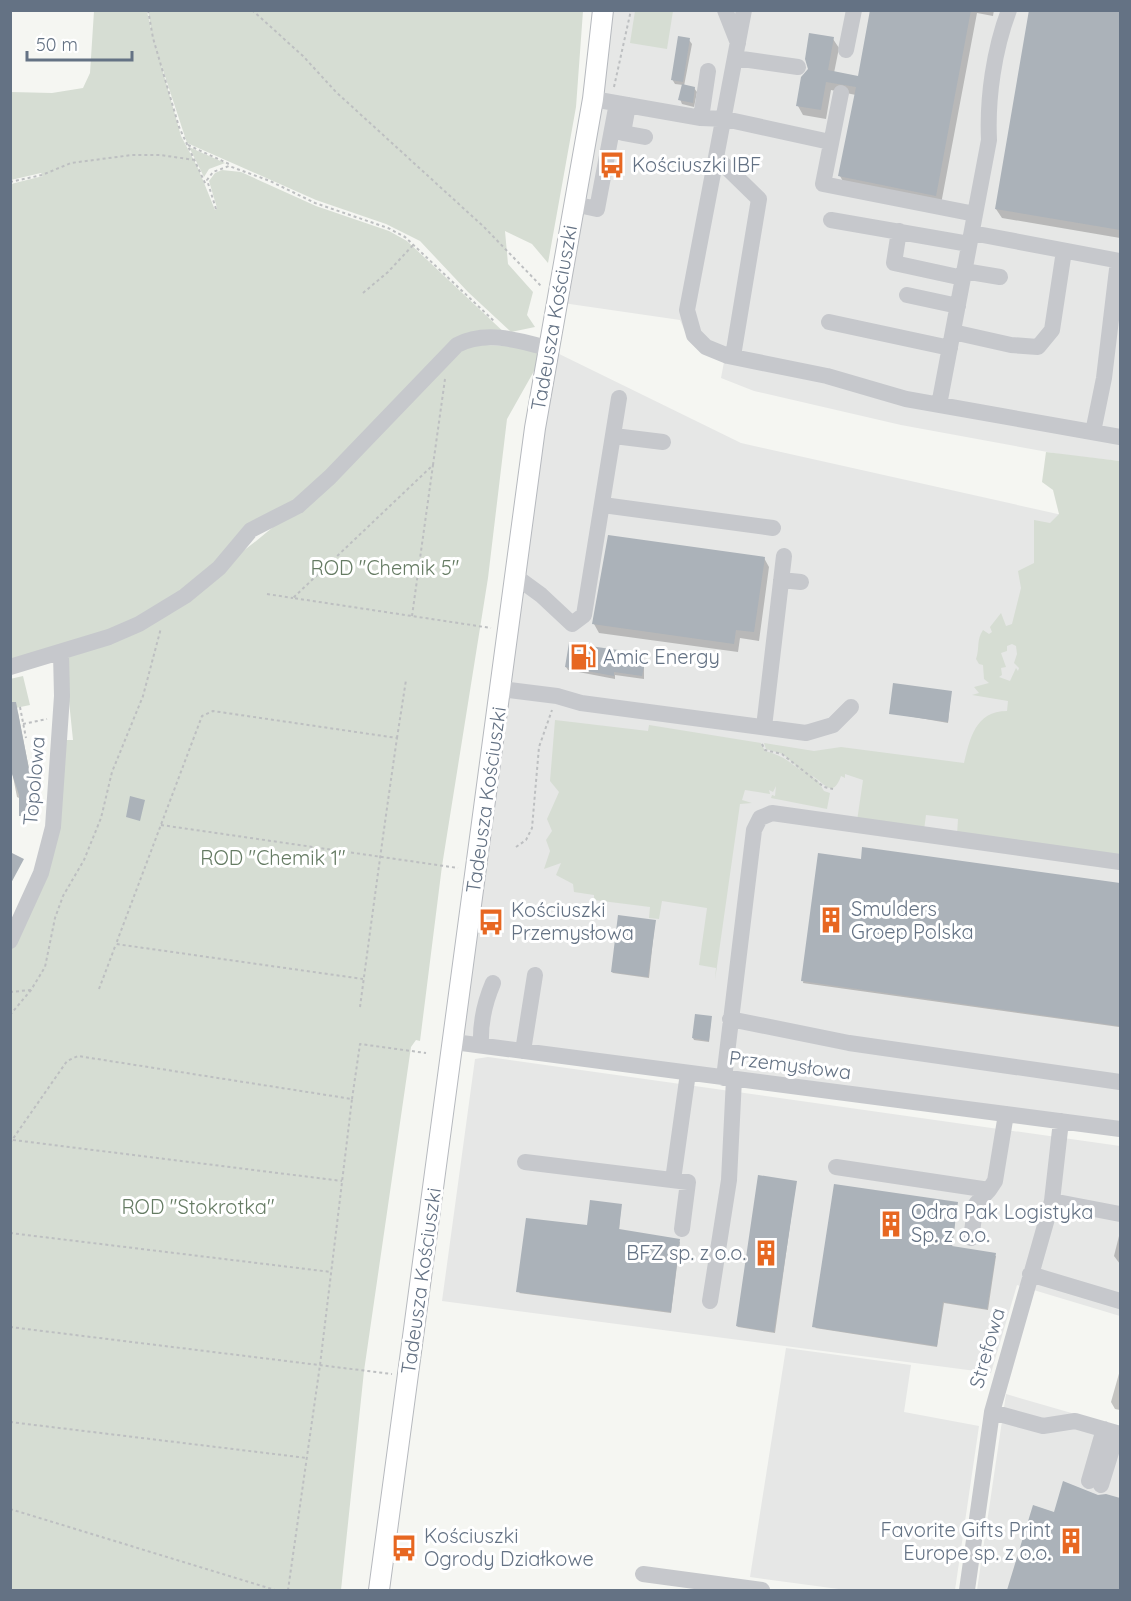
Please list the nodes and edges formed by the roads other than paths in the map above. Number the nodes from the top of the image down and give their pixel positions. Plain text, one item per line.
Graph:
1 (603, 10) edge
2 (744, 10) edge
3 (854, 10) edge
4 (1009, 10) edge
5 (725, 11) edge
6 (846, 50) dead end
7 (736, 51) junction
8 (798, 67) dead end
9 (708, 71) dead end
10 (841, 93) dead end
11 (611, 102) junction
12 (701, 118) junction
13 (725, 119) junction
14 (645, 137) dead end
15 (830, 142) junction
16 (716, 157) junction
17 (975, 214) junction
18 (831, 220) dead end
19 (899, 231) junction
20 (970, 238) junction
21 (1064, 251) junction
22 (1119, 261) edge
23 (964, 274) junction
24 (1000, 277) dead end
25 (907, 295) dead end
26 (958, 306) junction
27 (829, 322) dead end
28 (951, 340) junction
29 (547, 348) junction
30 (733, 356) junction
31 (619, 398) dead end
32 (939, 405) junction
33 (1093, 432) junction
34 (614, 436) junction
35 (1120, 437) edge
36 (663, 442) dead end
37 (603, 505) junction
38 (773, 528) dead end
39 (784, 556) dead end
40 (515, 576) junction
41 (782, 580) junction
42 (801, 582) dead end
43 (61, 653) junction
44 (10, 667) edge
45 (501, 689) junction
46 (851, 707) dead end
47 (764, 727) junction
48 (1120, 862) edge
49 (10, 941) edge
50 (535, 975) dead end
51 (493, 983) dead end
52 (730, 1019) junction
53 (454, 1042) junction
54 (481, 1045) junction
55 (523, 1051) junction
56 (688, 1073) junction
57 (729, 1079) junction
58 (1120, 1082) edge
59 (1006, 1114) junction
60 (1061, 1121) junction
61 (1120, 1129) edge
62 (525, 1162) dead end
63 (836, 1167) dead end
64 (673, 1180) junction
65 (989, 1190) junction
66 (1052, 1202) junction
67 (1120, 1214) edge
68 (682, 1229) dead end
69 (971, 1238) dead end
70 (1030, 1274) junction
71 (710, 1301) dead end
72 (1120, 1301) edge
73 (992, 1412) junction
74 (1114, 1432) edge
75 (1095, 1483) dead end
76 (643, 1574) dead end
77 (379, 1590) edge
78 (762, 1590) edge
79 (967, 1590) edge

1 - 11 main road, Tadeusza Kościuszki
2 - 7 street
3 - 6 street
4 - 17 street
5 - 7 street
7 - 8 street
7 - 13 street
9 - 12 street
10 - 15 street
11 - 12 street
11 - 14 street
11 - 29 main road, Tadeusza Kościuszki
12 - 13 street
13 - 15 street
13 - 16 street
15 - 17 street
16 - 30 street
16 - 30 street
17 - 20 street
18 - 19 street
19 - 20 street
19 - 23 street
20 - 21 street
20 - 23 street
21 - 22 street
21 - 28 street
22 - 33 street
23 - 24 street
23 - 26 street
25 - 26 street
26 - 28 street
27 - 28 street
28 - 32 street
29 - 40 main road, Tadeusza Kościuszki
29 - 43 street
30 - 32 street
31 - 34 street
32 - 33 street
33 - 35 street
34 - 36 street
34 - 37 street
37 - 38 street
37 - 40 street
39 - 41 street
40 - 45 main road, Tadeusza Kościuszki
41 - 42 street
41 - 47 street
43 - 44 street
43 - 49 street, Topolowa
45 - 47 street
45 - 53 main road, Tadeusza Kościuszki
46 - 47 street
48 - 52 street
50 - 55 street
51 - 54 street
52 - 57 street
52 - 58 street
53 - 54 street, Przemysłowa
53 - 77 main road, Tadeusza Kościuszki
54 - 55 street, Przemysłowa
55 - 56 street, Przemysłowa
56 - 57 street, Przemysłowa
56 - 64 street
57 - 59 street, Przemysłowa
57 - 71 street
59 - 60 street, Przemysłowa
59 - 65 street
60 - 61 street, Przemysłowa
60 - 66 street, Strefowa
62 - 64 street
63 - 65 street
64 - 68 street
65 - 69 street
66 - 67 street
66 - 70 street, Strefowa
70 - 72 street
70 - 73 street, Strefowa
73 - 74 street
73 - 79 street, Strefowa
74 - 75 street
76 - 78 street

